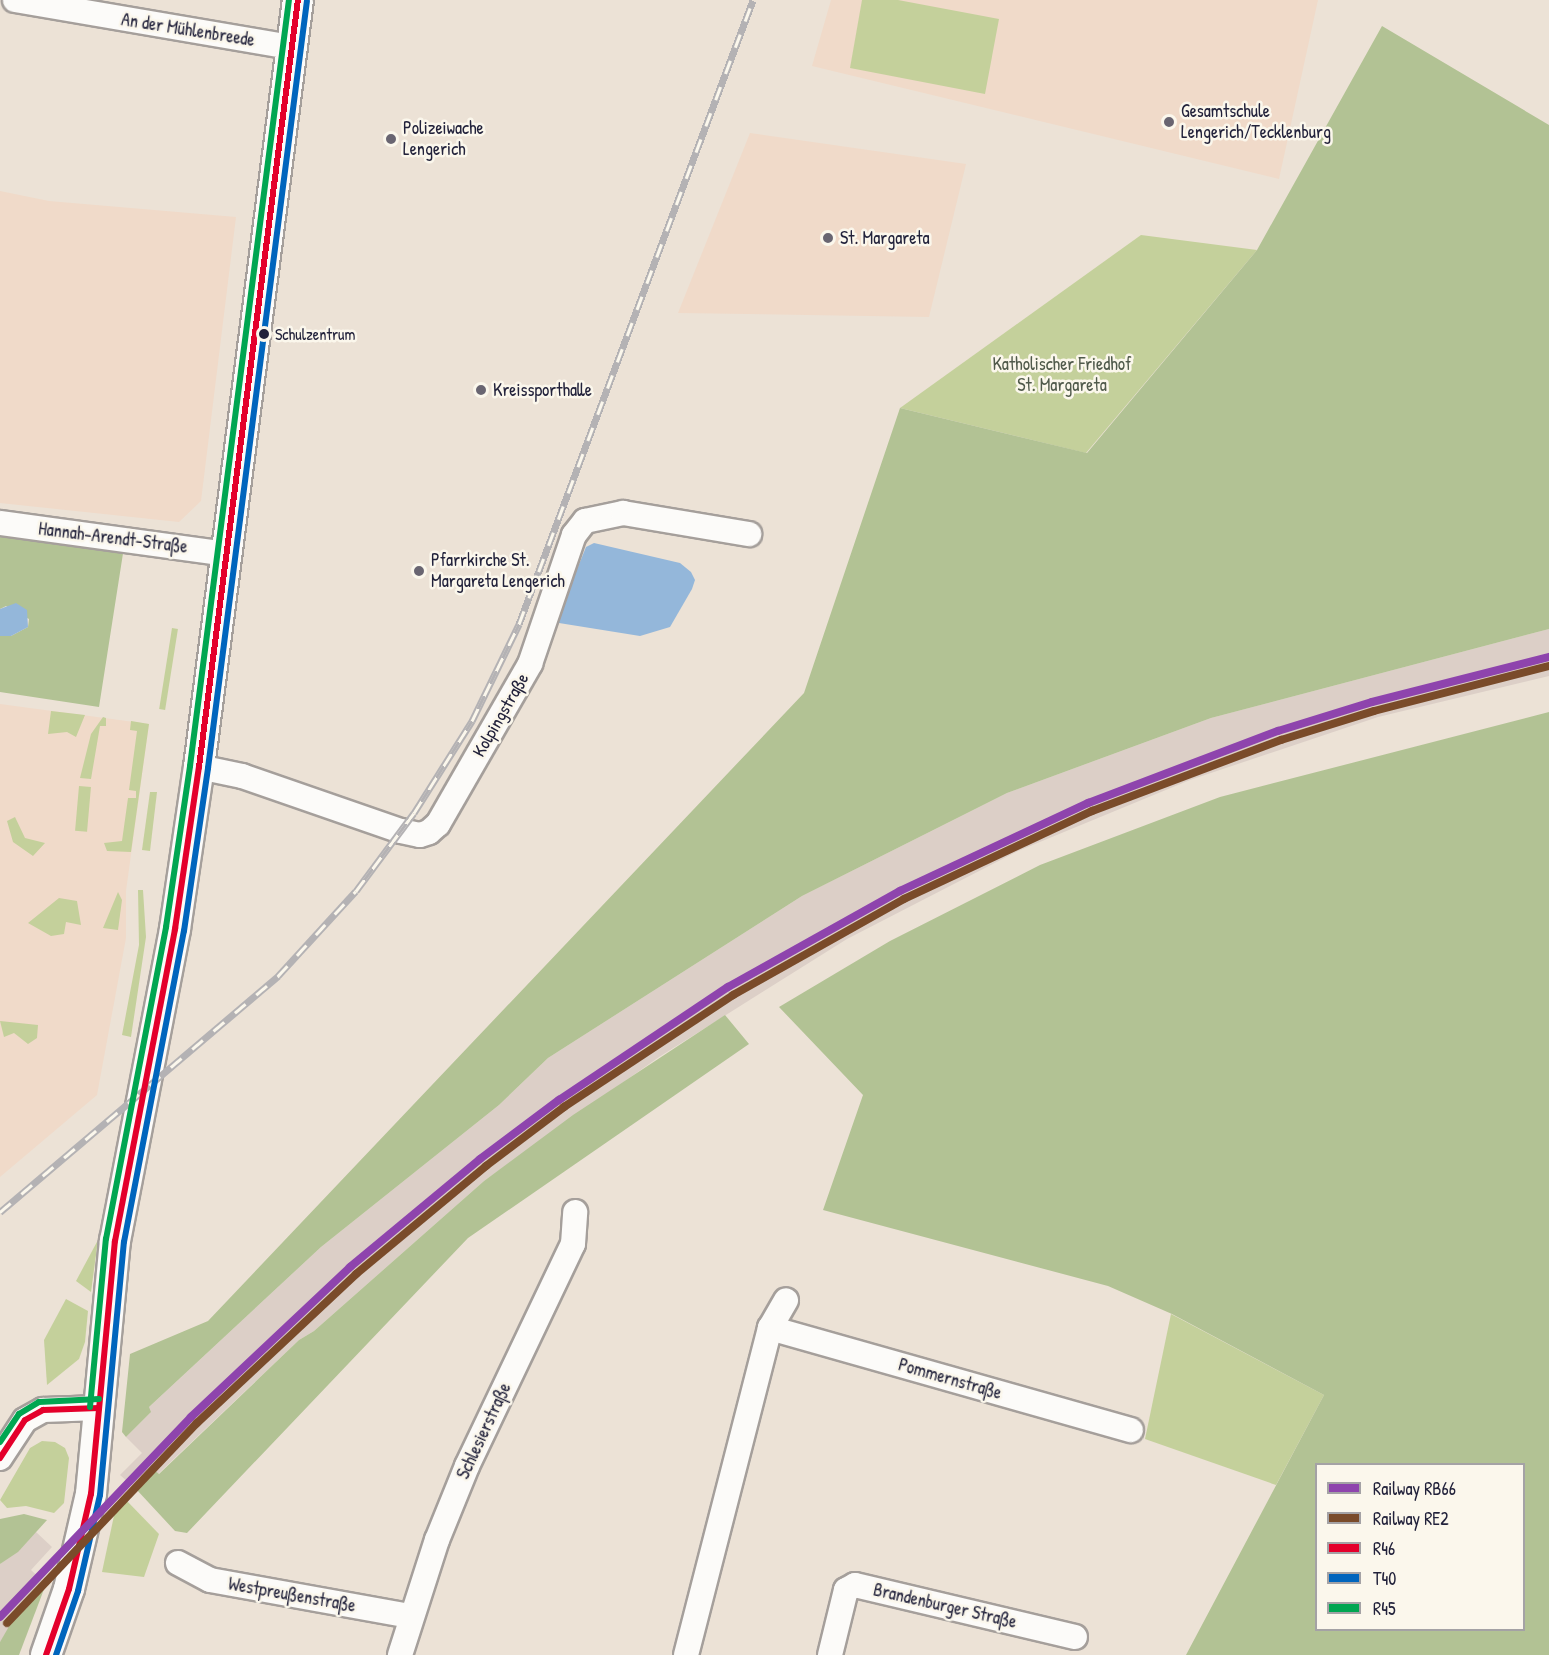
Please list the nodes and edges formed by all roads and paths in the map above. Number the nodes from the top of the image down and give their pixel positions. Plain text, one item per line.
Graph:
1 (15, 0) edge
2 (298, 0) edge
3 (291, 47) junction
4 (0, 523) edge
5 (749, 534) dead end
6 (227, 554) junction
7 (200, 767) junction
8 (575, 1212) dead end
9 (786, 1300) dead end
10 (770, 1328) junction
11 (99, 1408) junction
12 (1131, 1430) dead end
13 (0, 1458) edge
14 (178, 1563) dead end
15 (410, 1616) junction
16 (1075, 1637) dead end
17 (46, 1655) edge
18 (400, 1655) edge
19 (687, 1655) edge
20 (830, 1655) edge

1 - 3 street, An der Mühlenbreede
2 - 3 street
3 - 6 street
4 - 6 street, Hannah-Arendt-Straße
5 - 7 street, Kolpingstraße
6 - 7 street
7 - 11 street
8 - 15 street, Schlesierstraße
9 - 10 street
10 - 12 street, Pommernstraße
10 - 19 street
11 - 13 street
11 - 17 street
14 - 15 street, Westpreußenstraße
15 - 18 street, Schlesierstraße
16 - 20 street, Brandenburger Straße

